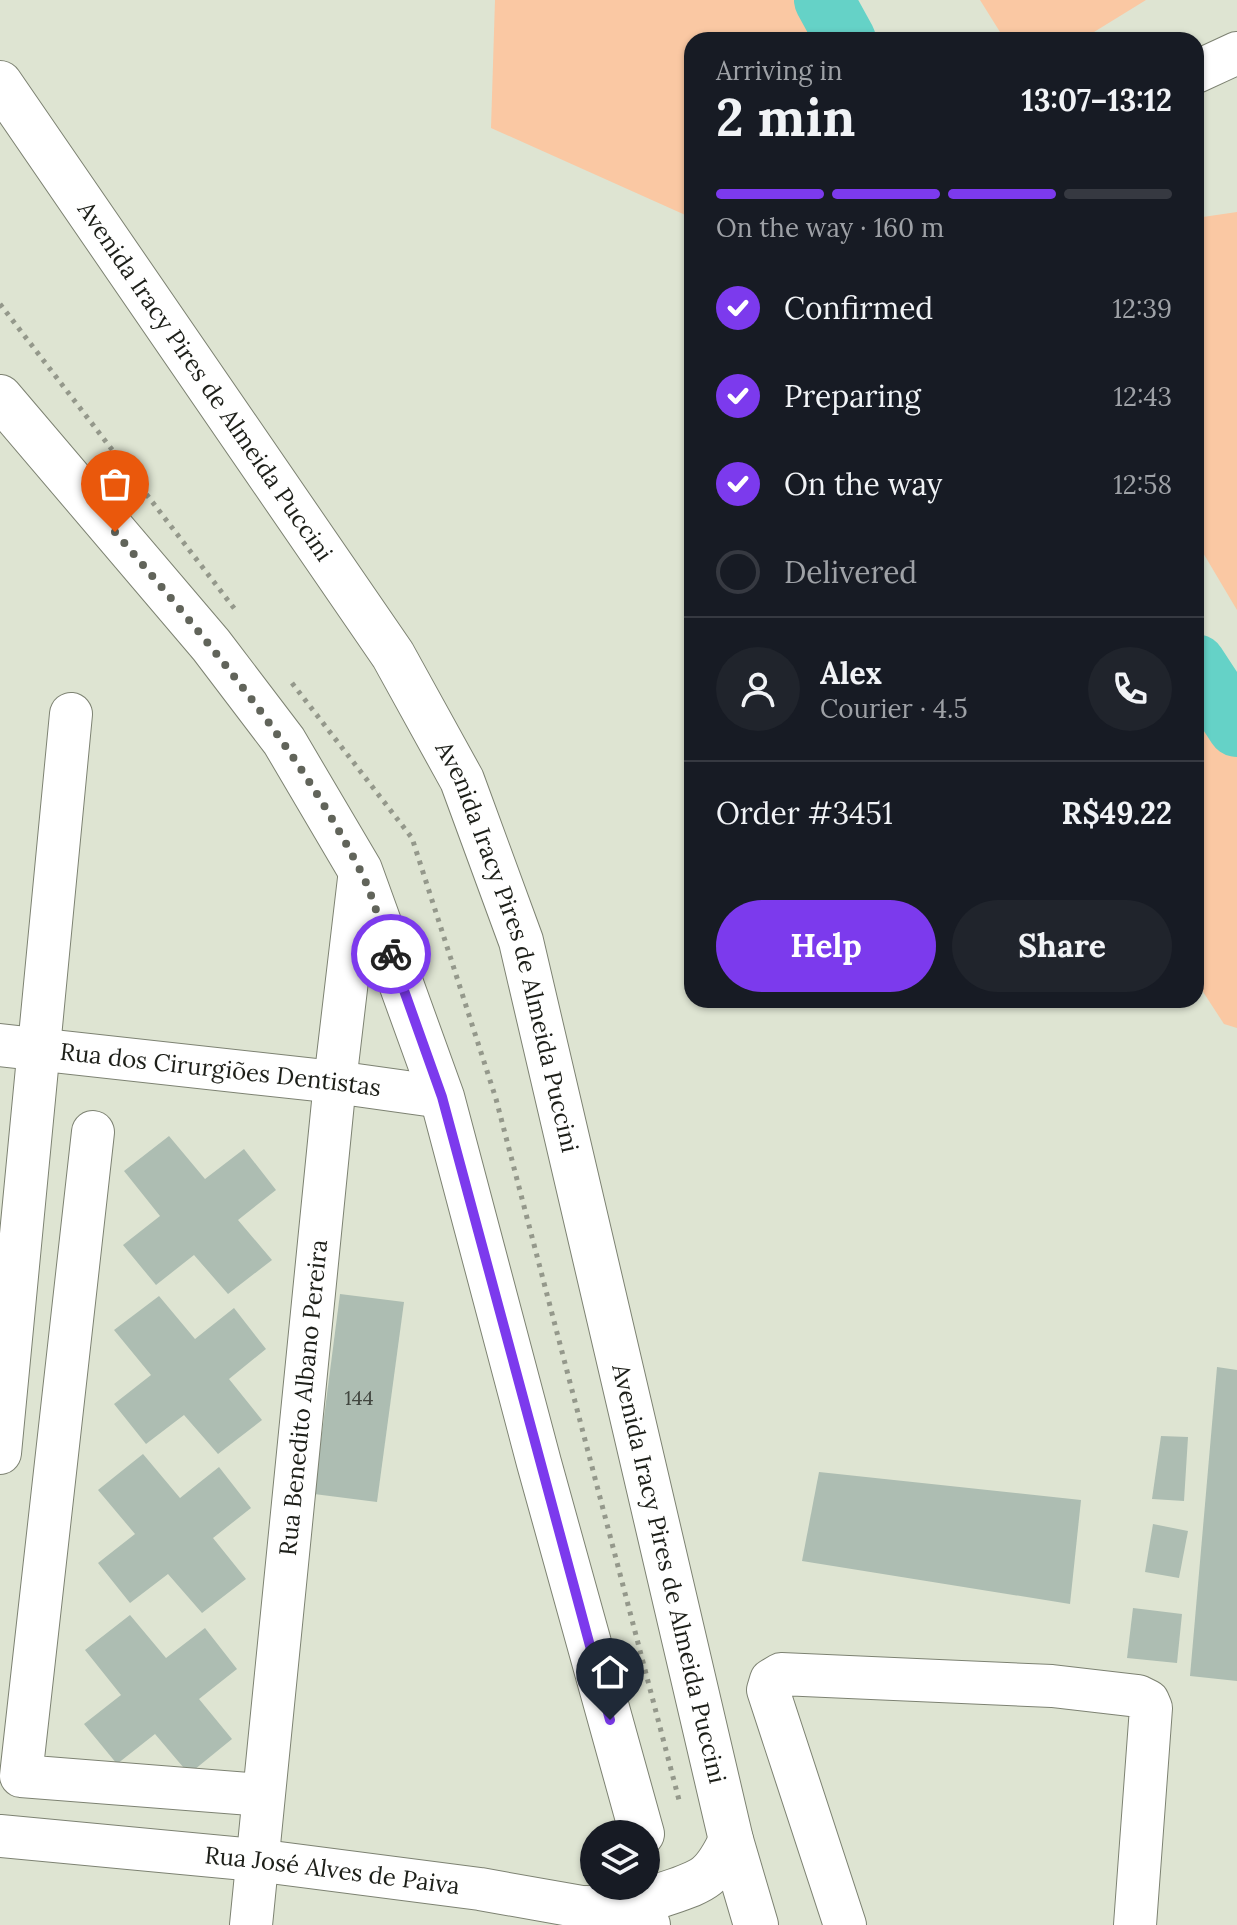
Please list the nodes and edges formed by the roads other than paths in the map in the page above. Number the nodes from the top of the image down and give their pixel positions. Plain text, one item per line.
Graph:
1 (1237, 53) edge
2 (1204, 68) edge
3 (0, 83) edge
4 (0, 397) edge
5 (71, 714) dead end
6 (360, 870) junction
7 (20, 1048) edge
8 (335, 1082) junction
9 (442, 1097) junction
10 (93, 1132) dead end
11 (0, 1453) edge
12 (262, 1795) junction
13 (638, 1820) edge
14 (0, 1836) edge
15 (731, 1840) junction
16 (256, 1860) junction
17 (480, 1889) junction
18 (660, 1915) edge
19 (602, 1917) edge
20 (251, 1925) edge
21 (532, 1925) edge
22 (756, 1925) edge
23 (845, 1925) edge
24 (1135, 1925) edge

1 - 2 street
3 - 15 main road, Avenida Iracy Pires de Almeida Puccini
4 - 6 main road
5 - 7 street
6 - 8 street, Rua Benedito Albano Pereira
6 - 9 main road
7 - 8 street, Rua dos Cirurgiões Dentistas
7 - 11 street
8 - 9 street, Rua dos Cirurgiões Dentistas
8 - 12 street, Rua Benedito Albano Pereira
9 - 13 main road
10 - 12 street
12 - 16 street, Rua Benedito Albano Pereira
14 - 16 street, Rua José Alves de Paiva
15 - 18 main road
15 - 22 main road, Avenida Iracy Pires de Almeida Puccini
16 - 17 street, Rua José Alves de Paiva
16 - 20 street, Rua Benedito Albano Pereira
17 - 19 street, Rua José Alves de Paiva
17 - 21 street
18 - 19 main road
23 - 24 street

